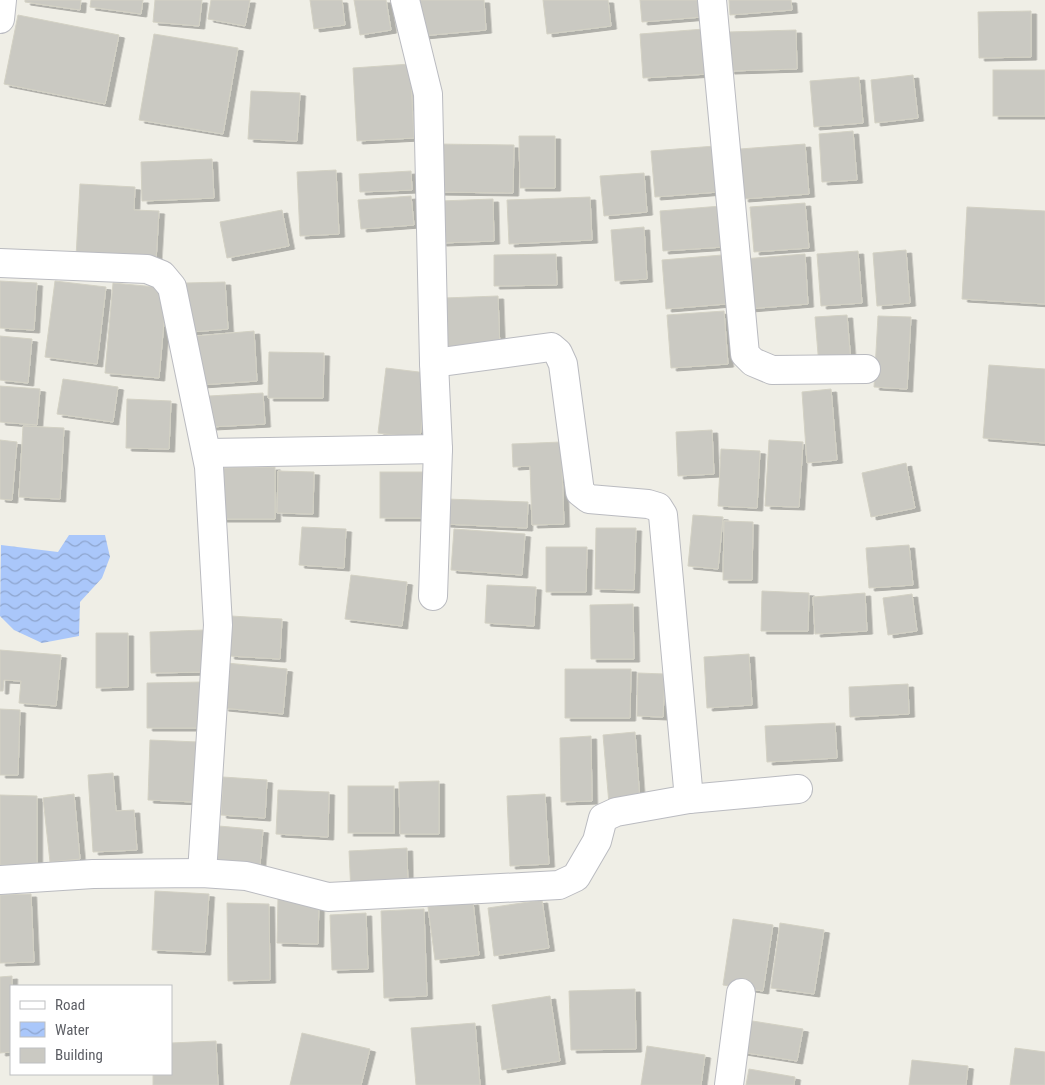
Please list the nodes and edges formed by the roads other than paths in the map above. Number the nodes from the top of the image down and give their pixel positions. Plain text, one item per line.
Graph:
1 (2, 0) edge
2 (405, 0) edge
3 (712, 0) edge
4 (0, 19) edge
5 (0, 262) edge
6 (434, 363) junction
7 (866, 369) dead end
8 (438, 448) junction
9 (207, 453) junction
10 (433, 596) dead end
11 (798, 788) dead end
12 (689, 799) junction
13 (202, 873) junction
14 (0, 880) edge
15 (741, 993) dead end
16 (729, 1085) edge

1 - 4 street
2 - 6 street
3 - 7 street
5 - 9 street
6 - 8 street
6 - 12 street
8 - 9 street
8 - 10 street
9 - 13 street
11 - 12 street
12 - 13 street
13 - 14 street
15 - 16 street

